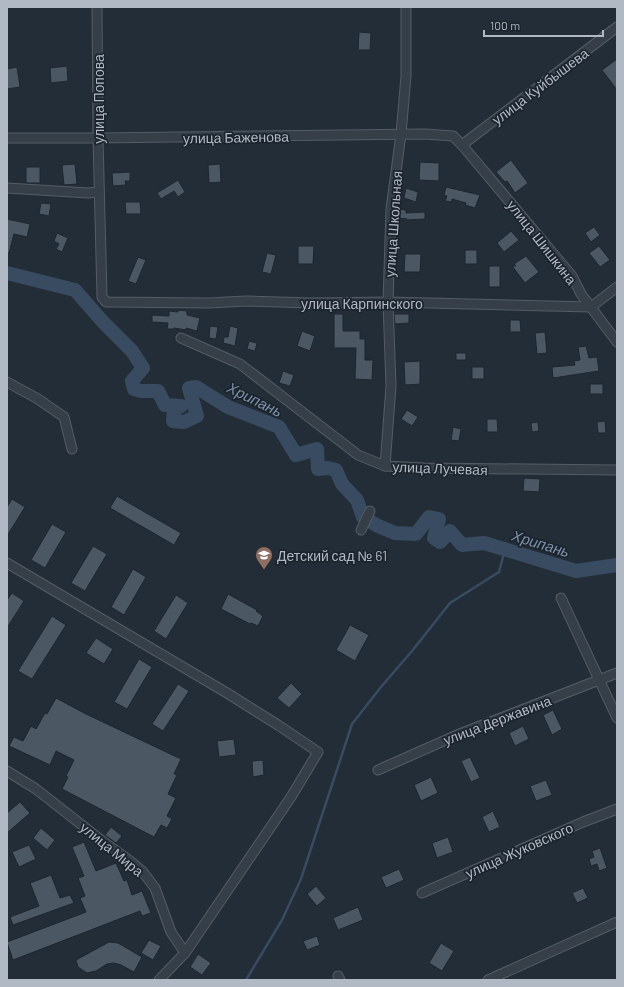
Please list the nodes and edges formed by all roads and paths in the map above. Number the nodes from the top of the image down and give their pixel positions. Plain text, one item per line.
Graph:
1 (97, 7) edge
2 (406, 7) edge
3 (617, 27) edge
4 (401, 134) junction
5 (7, 138) edge
6 (98, 138) junction
7 (462, 145) junction
8 (7, 188) edge
9 (99, 192) junction
10 (617, 287) edge
11 (102, 297) joint
12 (388, 302) junction
13 (591, 307) junction
14 (181, 338) dead end
15 (617, 342) edge
16 (7, 382) edge
17 (72, 449) dead end
18 (385, 466) junction
19 (617, 470) edge
20 (370, 511) dead end
21 (361, 530) dead end
22 (7, 563) edge
23 (561, 598) dead end
24 (617, 673) edge
25 (600, 681) junction
26 (617, 718) edge
27 (378, 770) dead end
28 (7, 772) edge
29 (617, 809) edge
30 (422, 893) dead end
31 (617, 922) edge
32 (185, 953) junction
33 (159, 980) edge
34 (488, 980) edge

1 - 6 street, улица Попова
2 - 4 street, улица Школьная
3 - 7 street, улица Куйбышева
4 - 6 street, улица Баженова
4 - 7 street, улица Баженова
4 - 12 street, улица Школьная
5 - 6 street, улица Баженова
6 - 9 street, улица Попова
7 - 13 street, улица Шишкина
8 - 9 street
9 - 11 street, улица Попова
10 - 13 street
11 - 12 street, улица Карпинского
12 - 13 street, улица Карпинского
12 - 18 street, улица Школьная
13 - 15 street, улица Шишкина
14 - 18 street, улица Лучевая
16 - 17 street
18 - 19 street, улица Лучевая
20 - 21 street
22 - 32 street
23 - 25 street
24 - 25 street, улица Державина
25 - 26 street
25 - 27 street, улица Державина
28 - 32 street, улица Мира
29 - 30 street, улица Жуковского
31 - 34 street
32 - 33 street

